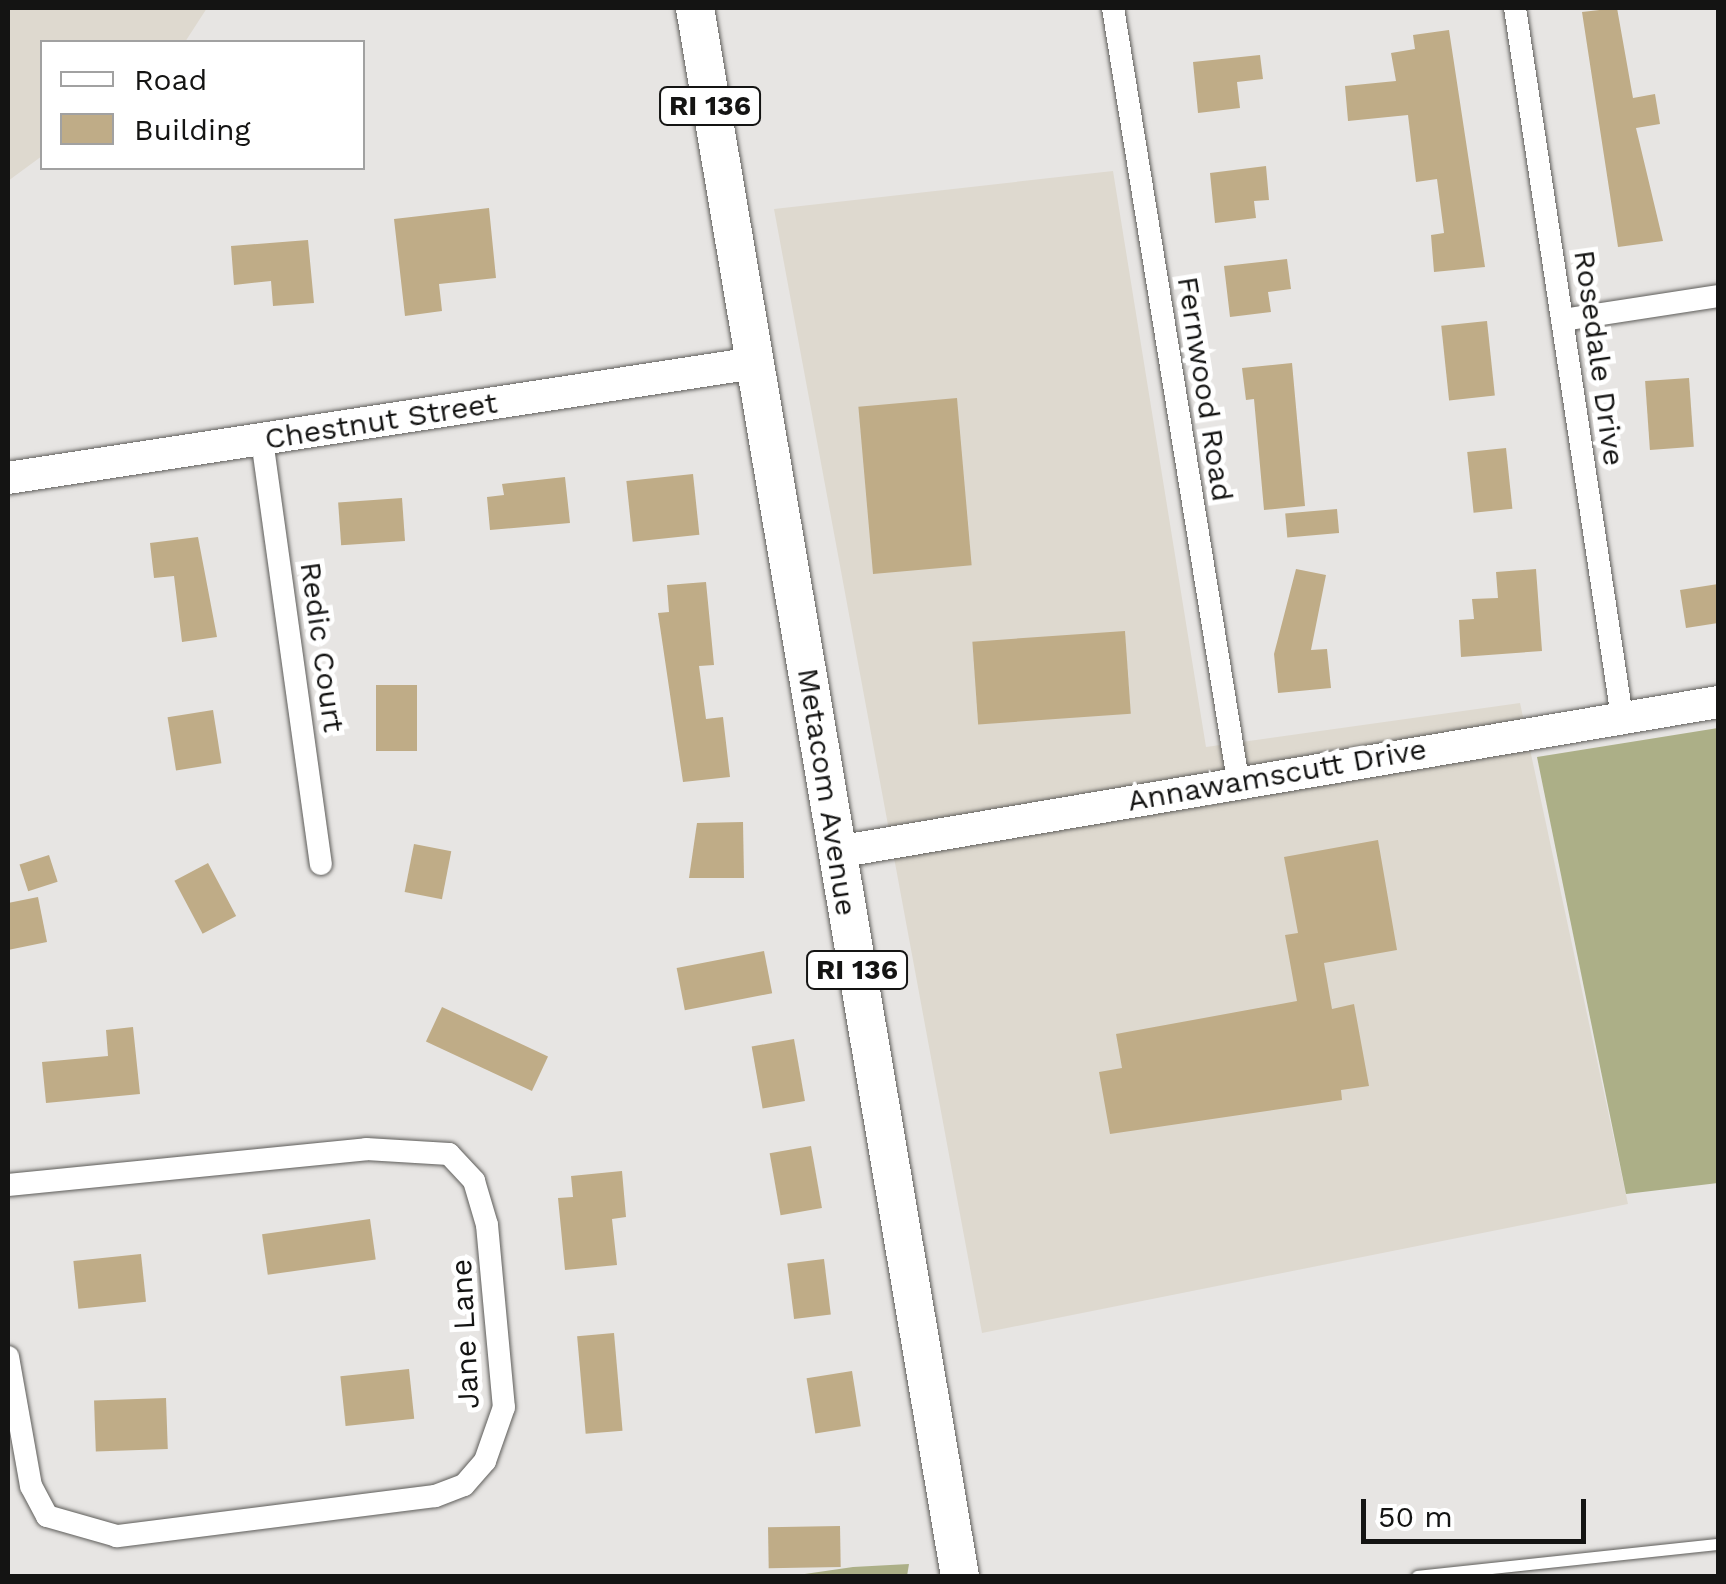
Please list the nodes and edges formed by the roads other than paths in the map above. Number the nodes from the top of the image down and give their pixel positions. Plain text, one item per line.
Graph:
1 (695, 8) edge
2 (1112, 8) edge
3 (1515, 8) edge
4 (1718, 296) edge
5 (1562, 320) junction
6 (754, 364) junction
7 (262, 440) junction
8 (8, 478) edge
9 (1718, 702) edge
10 (1622, 717) junction
11 (1238, 781) junction
12 (837, 852) junction
13 (322, 864) dead end
14 (8, 1185) edge
15 (8, 1357) edge
16 (1718, 1544) edge
17 (960, 1576) edge
18 (1418, 1576) edge

1 - 6 main road, Metacom Avenue / RI 136
2 - 11 street, Fernwood Road
3 - 5 street, Rosedale Drive
4 - 5 street
5 - 10 street, Rosedale Drive
6 - 7 street, Chestnut Street
6 - 12 main road, Metacom Avenue / RI 136
7 - 8 street, Chestnut Street
7 - 13 street, Redic Court
9 - 10 street, Annawamscutt Drive
10 - 11 street, Annawamscutt Drive
11 - 12 street, Annawamscutt Drive
12 - 17 main road, Metacom Avenue / RI 136
14 - 15 street, Jane Lane
16 - 18 lane

